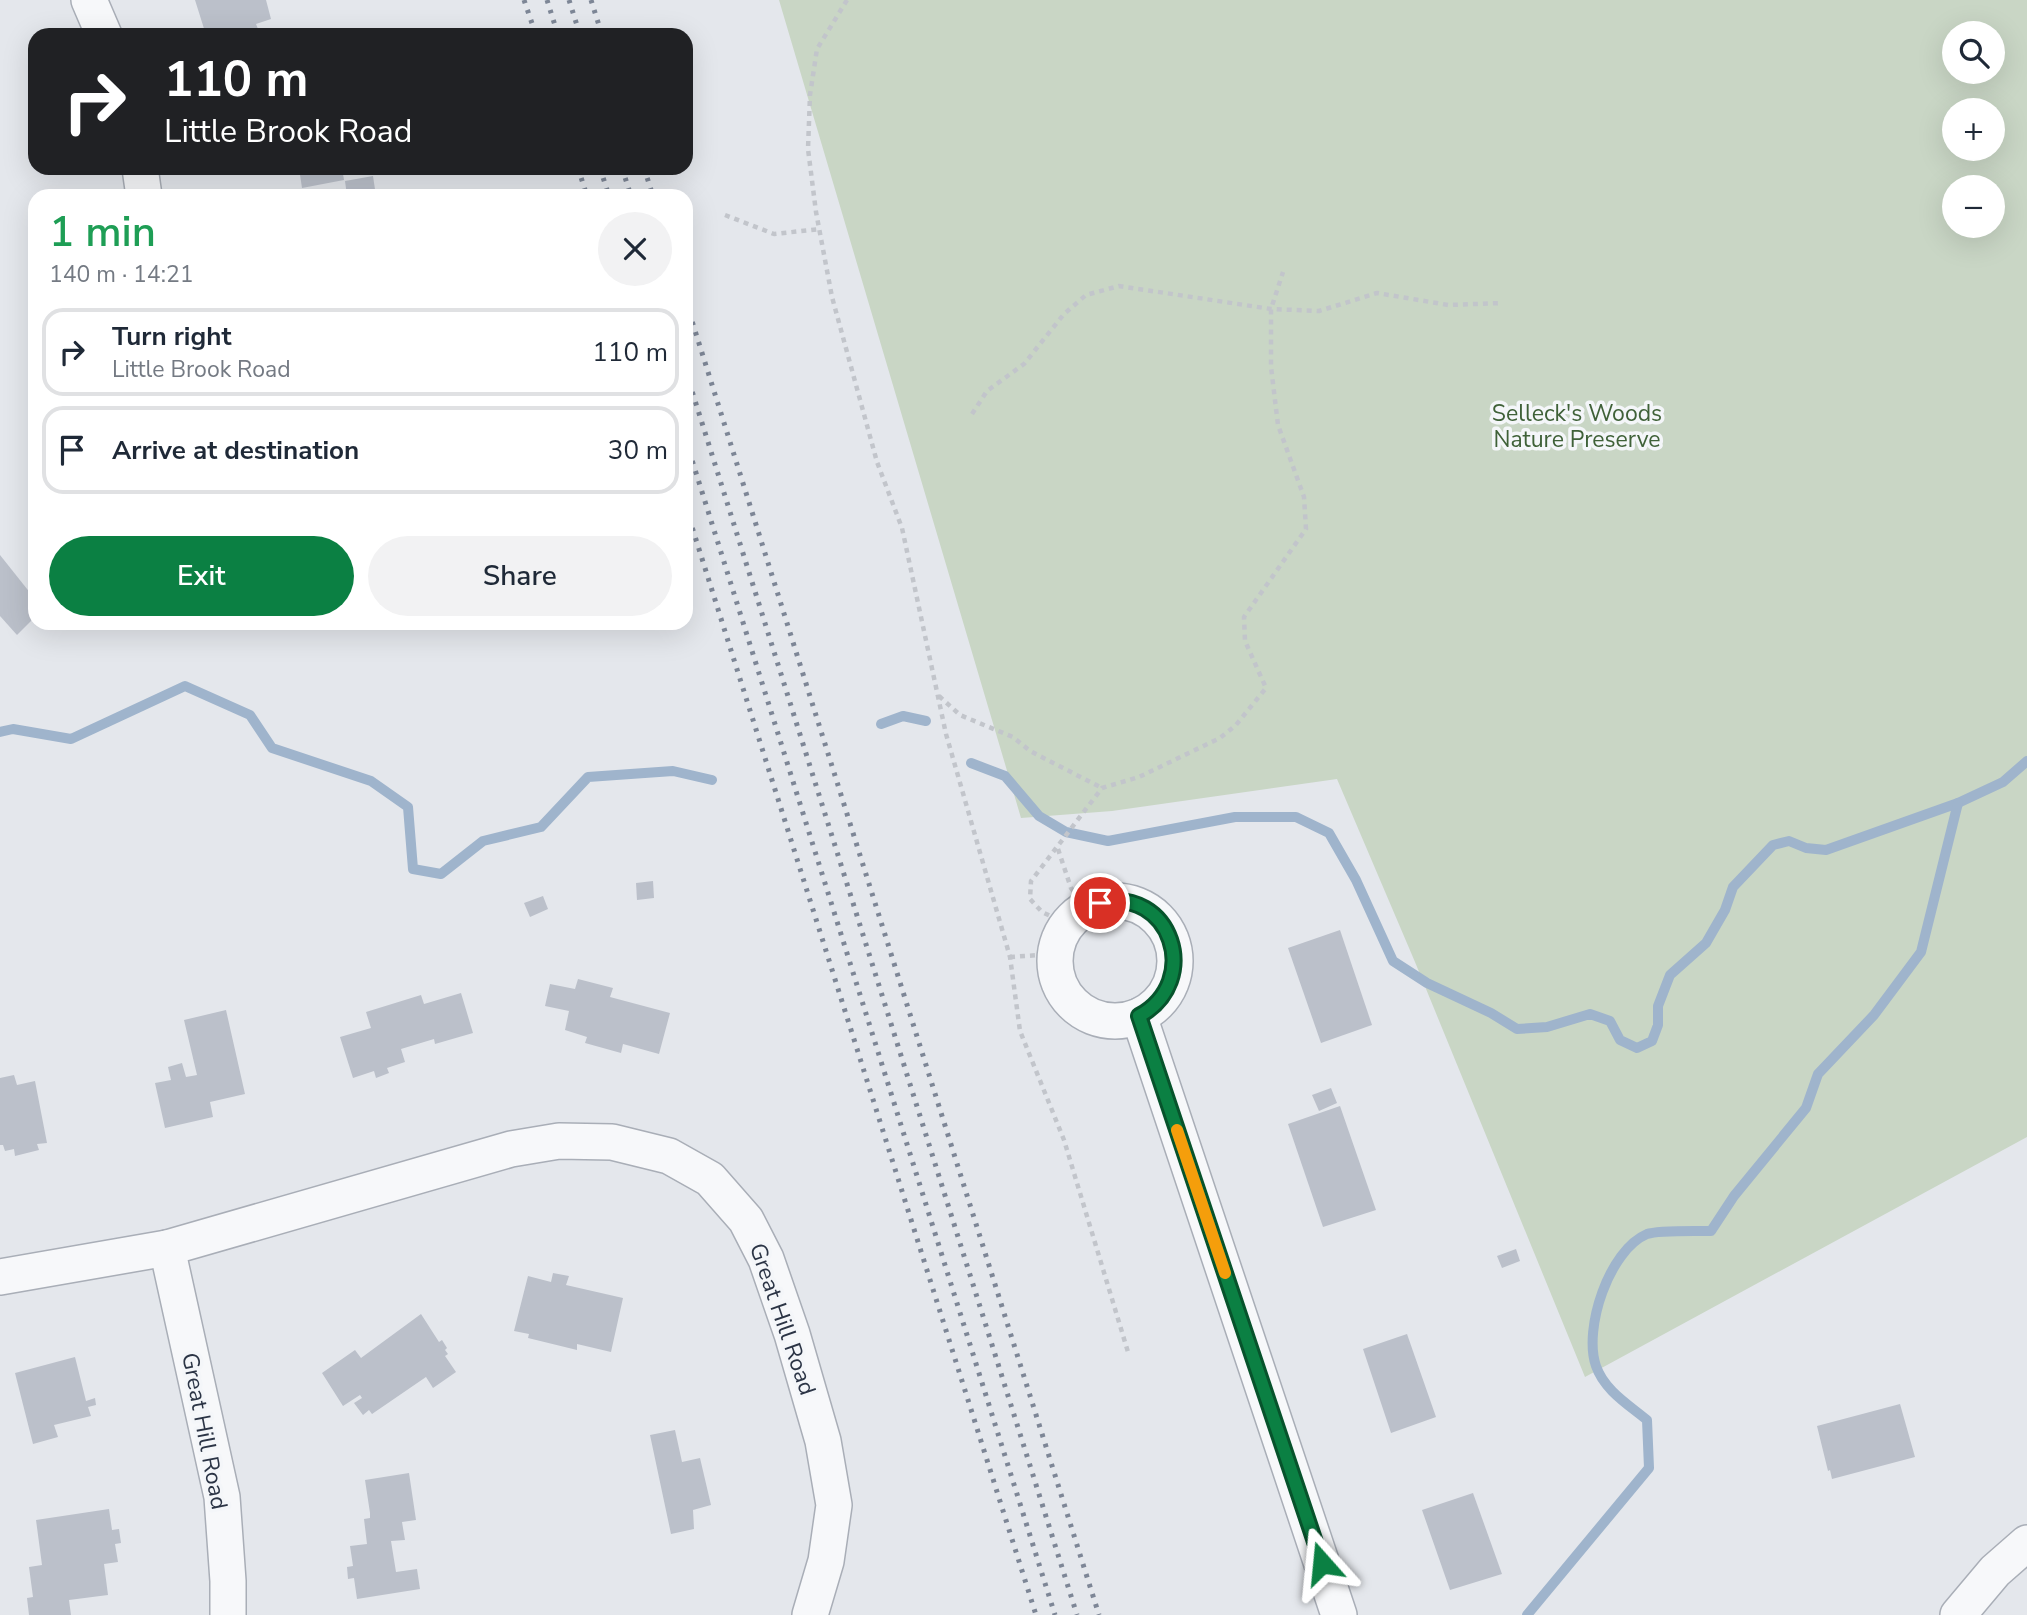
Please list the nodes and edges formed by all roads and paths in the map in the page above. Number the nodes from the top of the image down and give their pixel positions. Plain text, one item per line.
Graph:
1 (89, 0) edge
2 (847, 0) edge
3 (101, 28) edge
4 (725, 215) dead end
5 (820, 229) junction
6 (1283, 272) dead end
7 (1502, 303) dead end
8 (1271, 309) junction
9 (972, 414) dead end
10 (939, 696) junction
11 (1102, 788) junction
12 (1058, 848) junction
13 (1070, 929) junction
14 (1010, 957) junction
15 (1139, 1016) junction
16 (167, 1248) junction
17 (0, 1277) edge
18 (1128, 1352) dead end
19 (2027, 1543) edge
20 (228, 1615) edge
21 (810, 1615) edge
22 (1339, 1615) edge
23 (1958, 1615) edge

1 - 3 street
2 - 5 path
4 - 5 path
5 - 10 path
6 - 8 path
7 - 8 path
8 - 9 path
8 - 11 path
10 - 11 path
10 - 14 path
11 - 12 path
12 - 13 path
12 - 13 path
13 - 14 path
13 - 15 street
13 - 15 street
14 - 18 path
15 - 22 street
16 - 17 street, Great Hill Road
16 - 20 street, Great Hill Road
16 - 21 street, Great Hill Road
19 - 23 street

